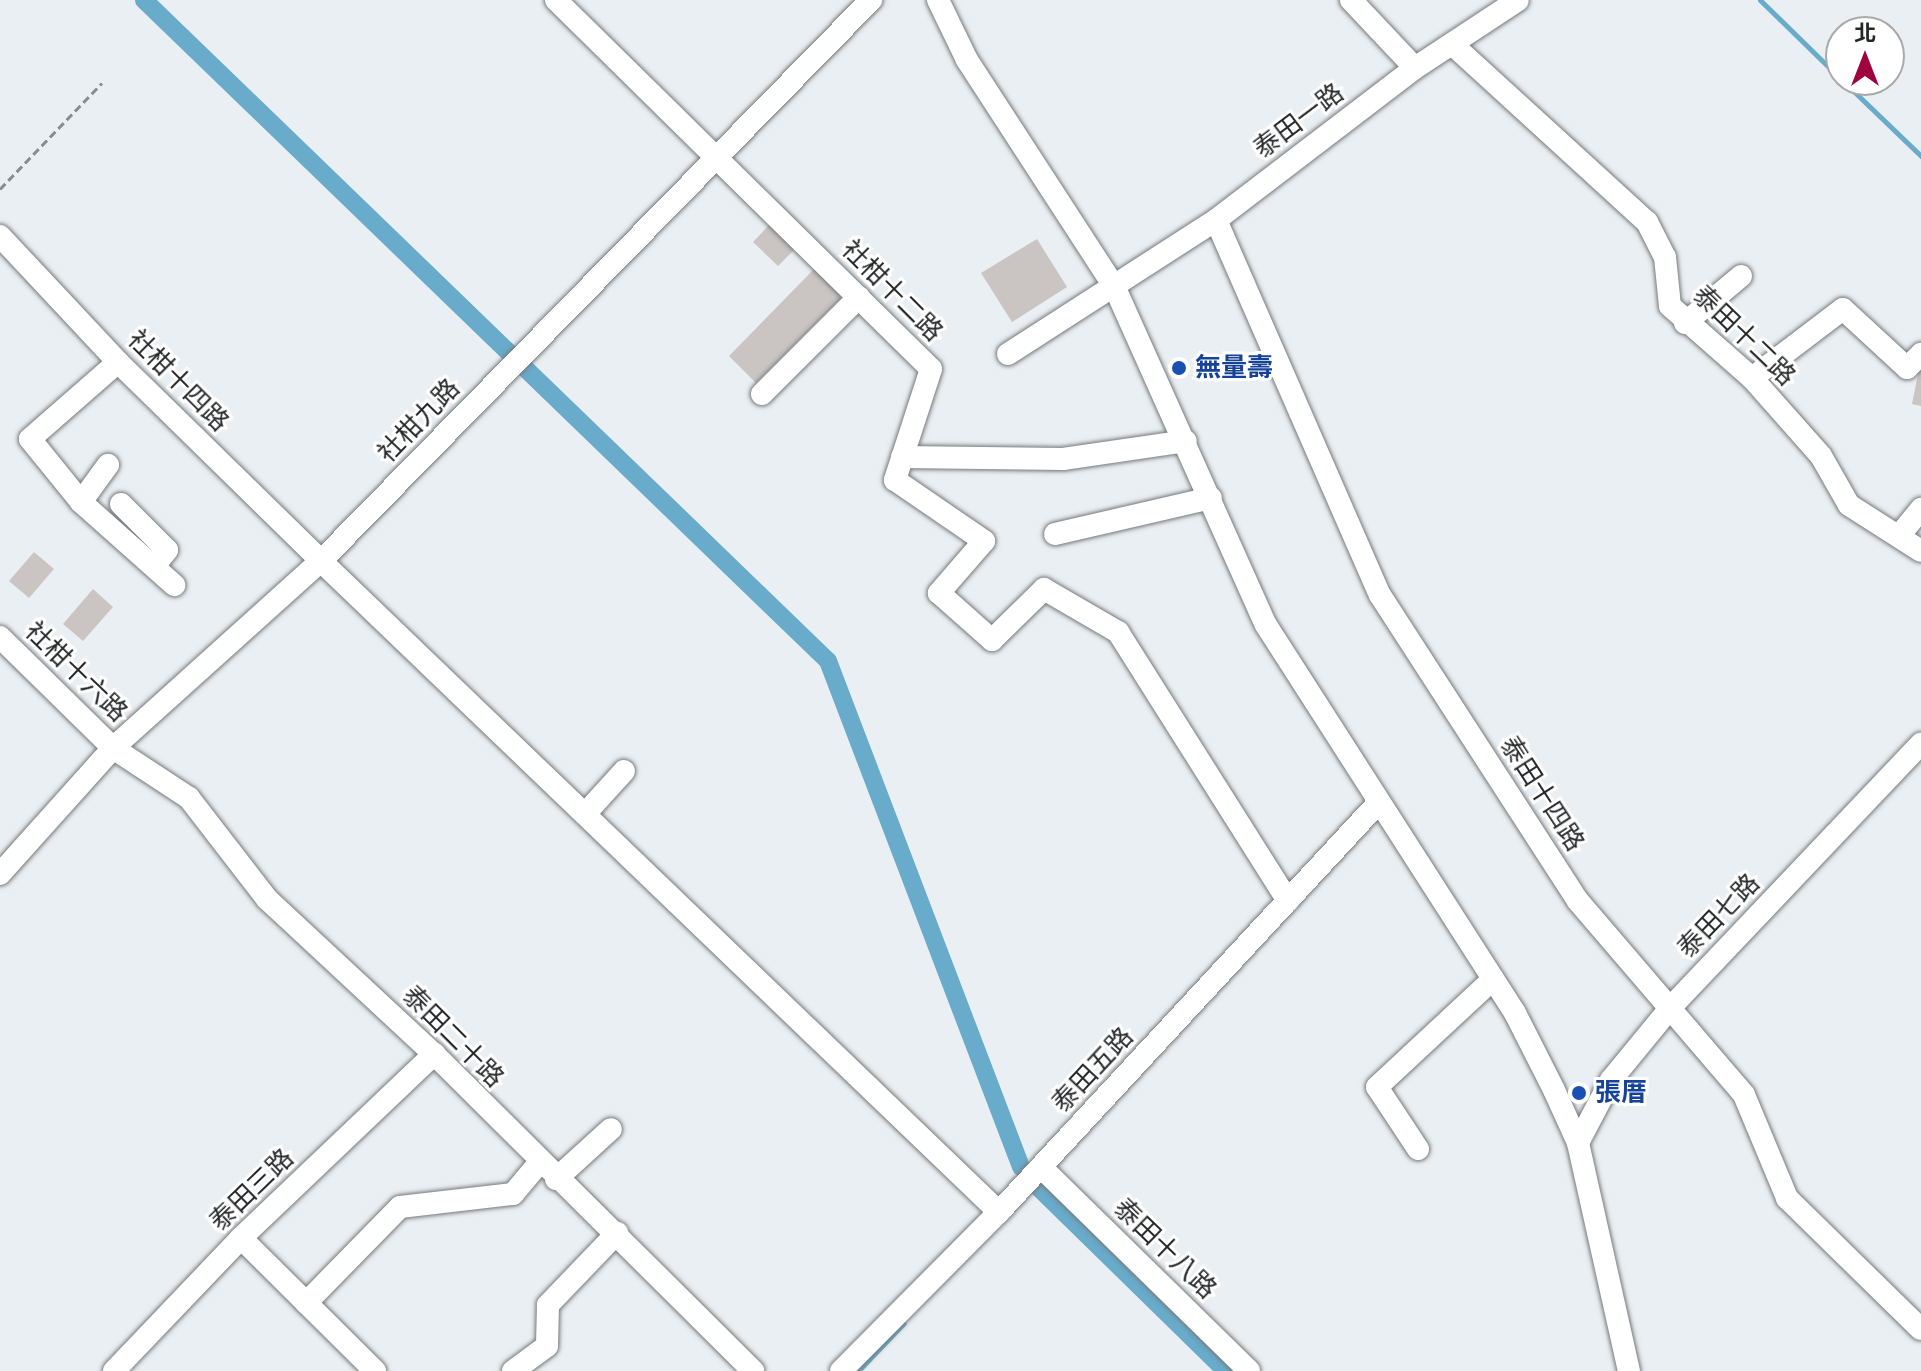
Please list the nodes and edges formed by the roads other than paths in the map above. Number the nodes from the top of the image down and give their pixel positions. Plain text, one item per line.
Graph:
1 (556, 0) edge
2 (871, 0) edge
3 (938, 0) edge
4 (1351, 0) edge
5 (1518, 0) edge
6 (1453, 45) junction
7 (1415, 68) junction
8 (717, 157) junction
9 (1216, 220) junction
10 (0, 236) edge
11 (1741, 276) dead end
12 (1115, 288) junction
13 (859, 297) junction
14 (1685, 323) junction
15 (1008, 354) dead end
16 (1921, 354) edge
17 (118, 362) junction
18 (1752, 378) junction
19 (762, 394) dead end
20 (1186, 441) junction
21 (902, 457) junction
22 (108, 465) dead end
23 (1211, 498) junction
24 (81, 502) junction
25 (121, 504) dead end
26 (1921, 509) edge
27 (1055, 534) dead end
28 (1899, 536) junction
29 (1921, 551) edge
30 (321, 561) junction
31 (154, 566) junction
32 (174, 585) dead end
33 (0, 637) edge
34 (1921, 744) edge
35 (113, 748) junction
36 (624, 771) dead end
37 (1379, 802) junction
38 (585, 814) junction
39 (0, 874) edge
40 (1288, 901) junction
41 (1491, 981) junction
42 (1671, 1007) junction
43 (434, 1054) junction
44 (611, 1129) dead end
45 (1578, 1143) junction
46 (1418, 1149) dead end
47 (539, 1163) junction
48 (1041, 1167) junction
49 (556, 1179) junction
50 (999, 1212) junction
51 (617, 1233) junction
52 (241, 1238) junction
53 (306, 1303) junction
54 (1921, 1329) edge
55 (114, 1371) edge
56 (375, 1371) edge
57 (513, 1371) edge
58 (753, 1371) edge
59 (841, 1371) edge
60 (1249, 1371) edge
61 (1629, 1371) edge

1 - 8 street, 社柑十二路
2 - 8 street, 社柑九路
3 - 12 street
4 - 7 street
5 - 6 street, 泰田一路
6 - 7 street, 泰田一路
6 - 14 street, 泰田十二路
7 - 9 street, 泰田一路
8 - 13 street, 社柑十二路
8 - 30 street, 社柑九路
9 - 12 street, 泰田一路
9 - 42 street, 泰田十四路
10 - 17 street, 社柑十四路
11 - 14 street
12 - 15 street, 泰田一路
12 - 20 street
13 - 19 street
13 - 21 street, 社柑十二路
14 - 18 street, 泰田十二路
16 - 18 street
17 - 24 street
17 - 30 street, 社柑十四路
18 - 28 street, 泰田十二路
20 - 21 street
20 - 23 street
21 - 40 street, 社柑十二路
22 - 24 street
23 - 27 street
23 - 37 street
24 - 31 street
25 - 31 street
26 - 28 street
28 - 29 street, 泰田十二路
30 - 35 street, 社柑九路
30 - 38 street, 社柑十四路
31 - 32 street
33 - 35 street, 社柑十六路
34 - 42 street, 泰田七路
35 - 39 street, 社柑九路
35 - 43 street, 泰田二十路
36 - 38 street
37 - 40 street, 泰田五路
37 - 41 street
38 - 50 street, 社柑十四路
40 - 48 street, 泰田五路
41 - 45 street
41 - 46 street
42 - 45 street, 泰田七路
42 - 54 street, 泰田十四路
43 - 47 street, 泰田二十路
43 - 52 street, 泰田三路
44 - 49 street
45 - 61 street
47 - 49 street, 泰田二十路
47 - 53 street
48 - 50 street, 泰田五路
48 - 60 street, 泰田十八路
49 - 51 street, 泰田二十路
50 - 59 street, 泰田五路
51 - 57 street
51 - 58 street, 泰田二十路
52 - 53 street
52 - 55 street, 泰田三路
53 - 56 street

